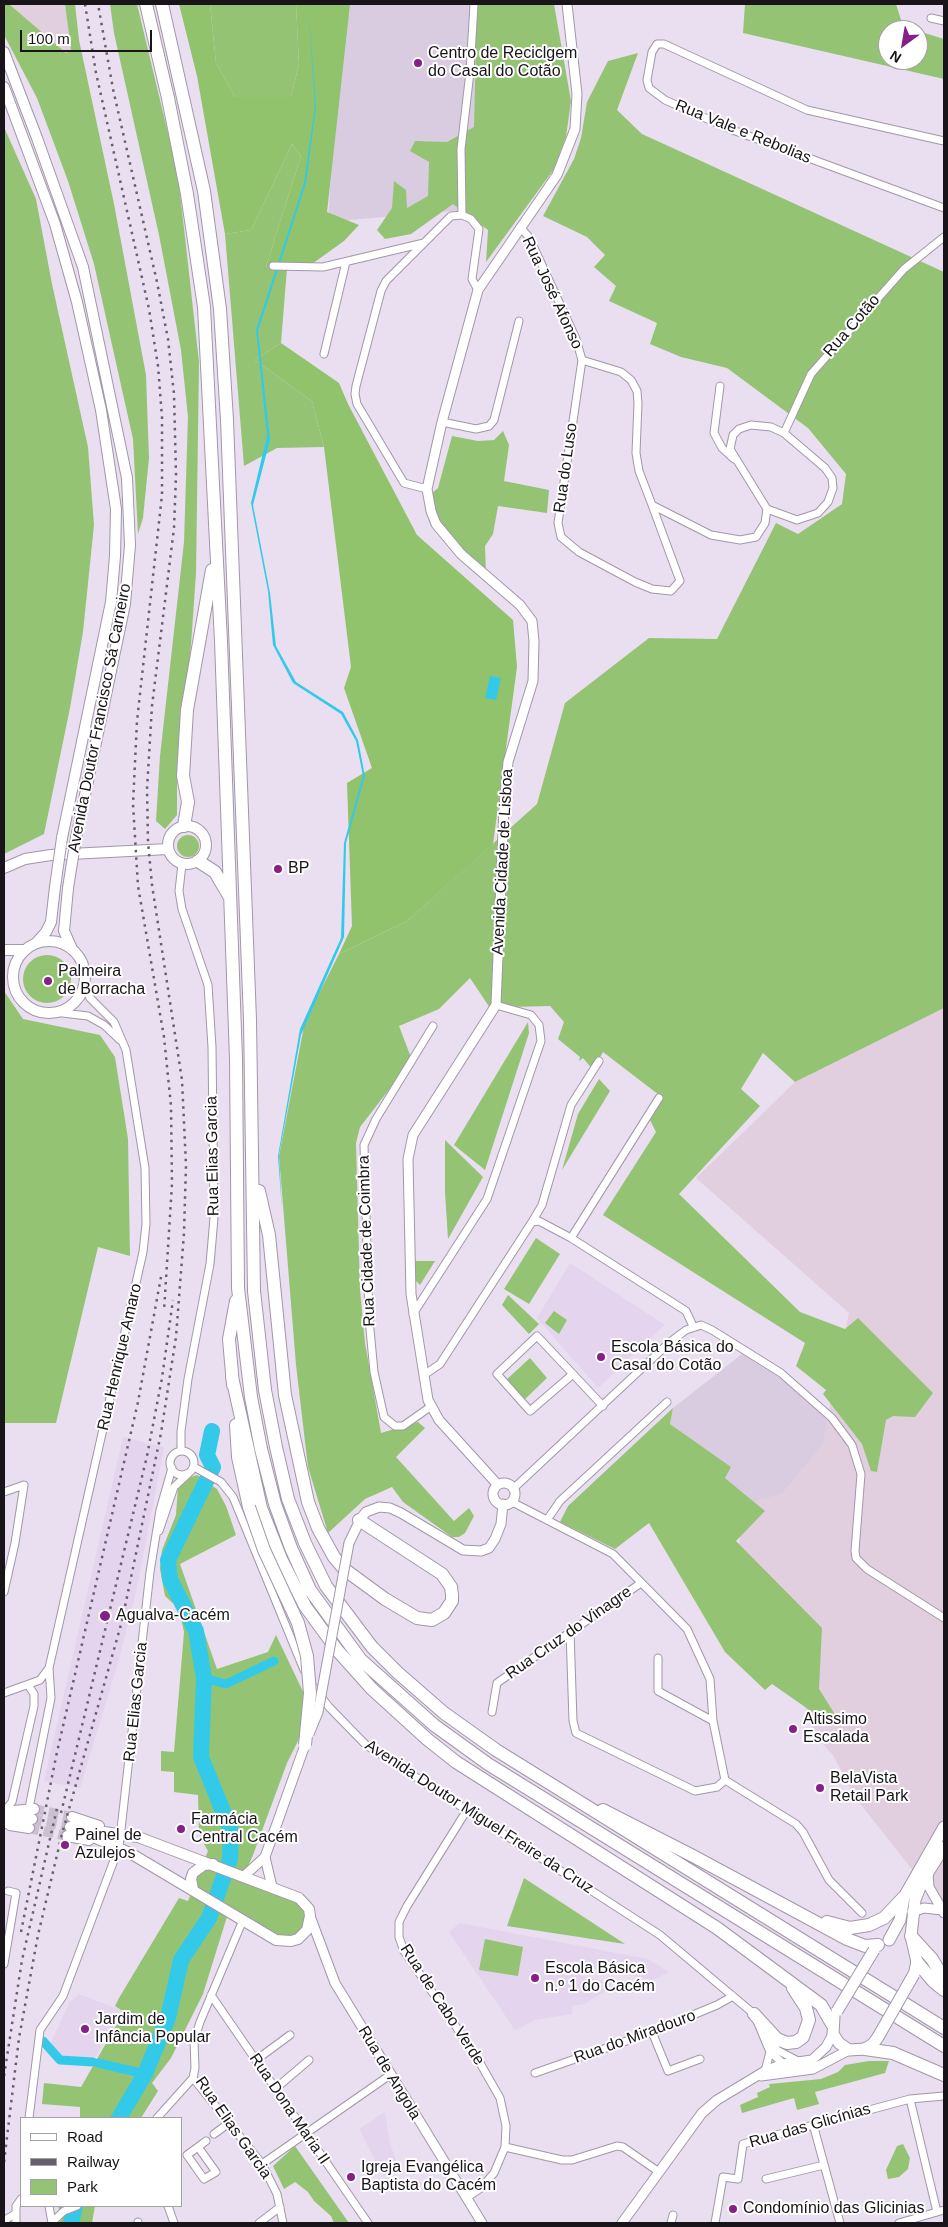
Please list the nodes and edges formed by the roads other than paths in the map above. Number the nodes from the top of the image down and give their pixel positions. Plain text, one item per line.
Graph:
1 (146, 4) edge
2 (162, 4) edge
3 (474, 4) edge
4 (567, 4) edge
5 (931, 18) dead end
6 (944, 21) edge
7 (4, 52) edge
8 (4, 87) edge
9 (944, 141) edge
10 (944, 208) edge
11 (462, 212) junction
12 (520, 227) junction
13 (944, 237) edge
14 (424, 242) junction
15 (346, 262) junction
16 (273, 266) dead end
17 (478, 290) junction
18 (519, 321) dead end
19 (324, 354) dead end
20 (582, 360) junction
21 (720, 386) dead end
22 (442, 422) junction
23 (784, 433) junction
24 (738, 462) junction
25 (427, 489) junction
26 (652, 505) junction
27 (767, 509) junction
28 (216, 550) junction
29 (184, 826) junction
30 (168, 849) junction
31 (198, 861) junction
32 (182, 864) junction
33 (4, 868) edge
34 (229, 897) junction
35 (36, 943) junction
36 (4, 950) edge
37 (24, 950) junction
38 (73, 950) junction
39 (4, 965) edge
40 (13, 979) junction
41 (84, 986) junction
42 (496, 1005) junction
43 (54, 1012) junction
44 (433, 1026) dead end
45 (123, 1044) junction
46 (599, 1061) dead end
47 (659, 1098) dead end
48 (254, 1167) junction
49 (532, 1222) junction
50 (571, 1238) junction
51 (238, 1288) junction
52 (413, 1314) junction
53 (693, 1326) junction
54 (573, 1374) junction
55 (424, 1375) junction
56 (232, 1377) junction
57 (667, 1402) dead end
58 (603, 1406) junction
59 (430, 1407) junction
60 (181, 1451) junction
61 (172, 1468) junction
62 (196, 1468) junction
63 (188, 1474) junction
64 (498, 1485) junction
65 (514, 1488) junction
66 (4, 1492) edge
67 (507, 1503) junction
68 (359, 1520) junction
69 (547, 1520) junction
70 (155, 1541) junction
71 (641, 1583) junction
72 (4, 1592) edge
73 (944, 1618) edge
74 (570, 1631) junction
75 (658, 1658) dead end
76 (49, 1668) junction
77 (28, 1686) junction
78 (4, 1693) edge
79 (492, 1712) dead end
80 (714, 1721) junction
81 (305, 1745) junction
82 (725, 1780) junction
83 (586, 1806) junction
84 (31, 1809) joint
85 (467, 1810) junction
86 (4, 1812) edge
87 (72, 1817) tunnel mouth
88 (4, 1824) edge
89 (944, 1827) edge
90 (29, 1828) tunnel mouth
91 (122, 1833) junction
92 (67, 1836) tunnel mouth
93 (108, 1843) junction
94 (119, 1847) junction
95 (944, 1847) edge
96 (265, 1857) junction
97 (213, 1864) junction
98 (928, 1874) junction
99 (244, 1876) junction
100 (272, 1887) junction
101 (193, 1889) junction
102 (8, 1891) dead end
103 (904, 1897) junction
104 (790, 1908) junction
105 (912, 1912) junction
106 (943, 1912) edge
107 (862, 1914) dead end
108 (310, 1916) junction
109 (242, 1920) junction
110 (910, 1936) junction
111 (880, 1945) junction
112 (912, 1949) junction
113 (4, 1964) edge
114 (915, 1968) junction
115 (944, 1979) edge
116 (788, 1980) junction
117 (944, 1990) edge
118 (211, 1995) junction
119 (733, 1996) junction
120 (754, 2014) junction
121 (766, 2028) junction
122 (944, 2028) edge
123 (832, 2029) junction
124 (652, 2032) junction
125 (290, 2035) dead end
126 (944, 2046) edge
127 (865, 2049) junction
128 (849, 2050) junction
129 (770, 2052) junction
130 (700, 2059) dead end
131 (256, 2060) junction
132 (309, 2060) dead end
133 (800, 2062) junction
134 (783, 2064) junction
135 (765, 2070) junction
136 (796, 2072) junction
137 (535, 2073) dead end
138 (390, 2075) junction
139 (944, 2075) edge
140 (756, 2077) junction
141 (193, 2078) junction
142 (275, 2088) junction
143 (944, 2096) edge
144 (910, 2099) junction
145 (29, 2117) edge
146 (158, 2117) edge
147 (229, 2123) junction
148 (813, 2124) junction
149 (305, 2133) junction
150 (214, 2134) dead end
151 (206, 2141) dead end
152 (198, 2147) junction
153 (505, 2147) junction
154 (262, 2164) junction
155 (824, 2165) junction
156 (659, 2172) junction
157 (766, 2179) dead end
158 (466, 2198) junction
159 (20, 2200) edge
160 (74, 2207) edge
161 (168, 2207) edge
162 (280, 2207) junction
163 (49, 2208) edge
164 (64, 2211) junction
165 (940, 2211) edge
166 (929, 2214) junction
167 (673, 2215) dead end
168 (14, 2223) edge
169 (52, 2223) edge
170 (174, 2223) edge
171 (259, 2223) edge
172 (283, 2223) edge
173 (368, 2223) edge
174 (482, 2223) edge
175 (622, 2223) edge
176 (671, 2223) edge
177 (715, 2223) edge
178 (840, 2223) edge
179 (898, 2223) edge
180 (928, 2223) edge

1 - 28 highway
2 - 48 highway
3 - 11 street
4 - 12 street
5 - 6 street
7 - 38 main road, Avenida Doutor Francisco Sá Carneiro, bridge
8 - 35 main road, Avenida Doutor Francisco Sá Carneiro, bridge
9 - 10 street, Rua Vale e Rebolias
11 - 14 street
11 - 17 street
12 - 17 street
12 - 20 street, Rua José Afonso
13 - 23 street, Rua Cotão
14 - 15 street
14 - 25 street
15 - 16 street
15 - 19 street
17 - 22 street
18 - 22 street
20 - 26 street
20 - 26 street, Rua do Luso
21 - 24 street
22 - 25 street
23 - 24 street
23 - 27 street
24 - 27 street
25 - 42 street, Avenida Cidade de Lisboa
26 - 27 street
28 - 29 highway
28 - 34 highway
29 - 30 main road
29 - 31 main road
30 - 32 main road
30 - 33 main road
31 - 32 main road
31 - 34 highway
32 - 60 street, Rua Elias Garcia
34 - 51 highway
35 - 37 main road
35 - 38 main road
36 - 37 main road
37 - 40 main road
38 - 41 main road
39 - 40 main road
40 - 43 main road
41 - 43 main road
41 - 45 street, Rua Henrique Amaro
42 - 52 street
42 - 52 street
43 - 45 street, Rua Henrique Amaro
44 - 59 street, Rua Cidade de Coimbra
45 - 76 street, Rua Henrique Amaro
46 - 49 street
47 - 50 street
48 - 68 highway
48 - 83 highway
49 - 50 street
49 - 55 street
50 - 53 street
51 - 56 highway
51 - 126 highway
52 - 55 street
53 - 58 street
53 - 73 street
54 - 54 street
54 - 58 street
55 - 59 street
56 - 81 highway, bridge
56 - 116 highway
57 - 69 street
58 - 65 street
59 - 64 street
60 - 61 street
60 - 62 street
61 - 63 street
61 - 70 street, Rua Elias Garcia
62 - 63 street
62 - 85 street, Avenida Doutor Miguel Freire da Cruz
63 - 70 street, Rua Elias Garcia
64 - 65 street
64 - 67 street
65 - 67 street
66 - 72 street
67 - 68 street
67 - 69 street
68 - 81 street, bridge
69 - 71 street
70 - 91 street, Rua Elias Garcia
71 - 74 street, Rua Cruz do Vinagre
71 - 80 street
74 - 79 street, Rua Cruz do Vinagre
74 - 82 street
75 - 80 street
76 - 77 street
76 - 84 street, Rua Henrique Amaro
77 - 78 street
77 - 86 street
80 - 82 street
81 - 96 street
82 - 107 street
83 - 104 highway
83 - 122 highway
84 - 86 main road
85 - 119 street, Avenida Doutor Miguel Freire da Cruz
85 - 153 street, Rua de Cabo Verde
86 - 88 main road
87 - 91 main road
88 - 90 main road
89 - 103 main road
91 - 93 main road
91 - 94 street, Rua Elias Garcia
91 - 97 main road
92 - 93 main road
93 - 94 main road
94 - 101 main road
94 - 145 street, Rua Elias Garcia
95 - 98 main road
96 - 99 street
96 - 100 street
97 - 99 main road
97 - 101 main road
98 - 105 main road
98 - 106 street
99 - 100 main road
100 - 108 main road
101 - 109 main road
102 - 113 street
103 - 104 highway
103 - 111 main road
104 - 111 highway
105 - 106 street
105 - 110 main road
108 - 109 main road
108 - 138 street, Rua de Angola
109 - 118 street, Rua Elias Garcia
110 - 112 main road
110 - 115 highway
111 - 112 main road
111 - 123 main road, bridge
112 - 114 main road
114 - 117 highway
114 - 127 main road, bridge
116 - 121 highway
116 - 123 highway
118 - 131 street, Rua Dona Maria II
118 - 141 street, Rua Elias Garcia
119 - 120 street, Avenida Doutor Miguel Freire da Cruz
119 - 124 street, Rua do Miradouro
120 - 121 highway
120 - 129 street, Avenida Doutor Miguel Freire da Cruz
121 - 133 street
123 - 128 main road
123 - 133 street
124 - 130 street
124 - 137 street, Rua do Miradouro
125 - 131 street
127 - 128 main road
127 - 139 highway
128 - 136 street
129 - 134 street, Avenida Doutor Miguel Freire da Cruz
129 - 135 street
131 - 142 street, Rua Dona Maria II
132 - 142 street
133 - 134 street
134 - 135 street
134 - 136 street, Avenida Doutor Miguel Freire da Cruz
135 - 140 street
136 - 140 street
138 - 149 street
138 - 158 street, Rua de Angola
140 - 156 street
141 - 146 street
141 - 147 street, Rua Elias Garcia
142 - 149 street, Rua Dona Maria II
143 - 144 street, Rua das Glicínias
144 - 148 street, Rua das Glicínias
144 - 165 street
147 - 150 street
147 - 154 street, Rua Elias Garcia
148 - 155 street
148 - 177 street, Rua das Glicínias
149 - 154 street
149 - 173 street, Rua Dona Maria II
151 - 152 street
152 - 152 street
153 - 156 street
153 - 158 street, Rua de Cabo Verde
154 - 162 street, Rua Elias Garcia
155 - 157 street
155 - 178 street
156 - 175 street
158 - 174 street, Rua de Angola
159 - 168 street
160 - 164 street
161 - 170 street
162 - 171 street
162 - 172 street, Rua Elias Garcia
163 - 164 street
163 - 169 street
164 - 169 street
165 - 166 street
166 - 179 street
166 - 180 street
167 - 176 street

